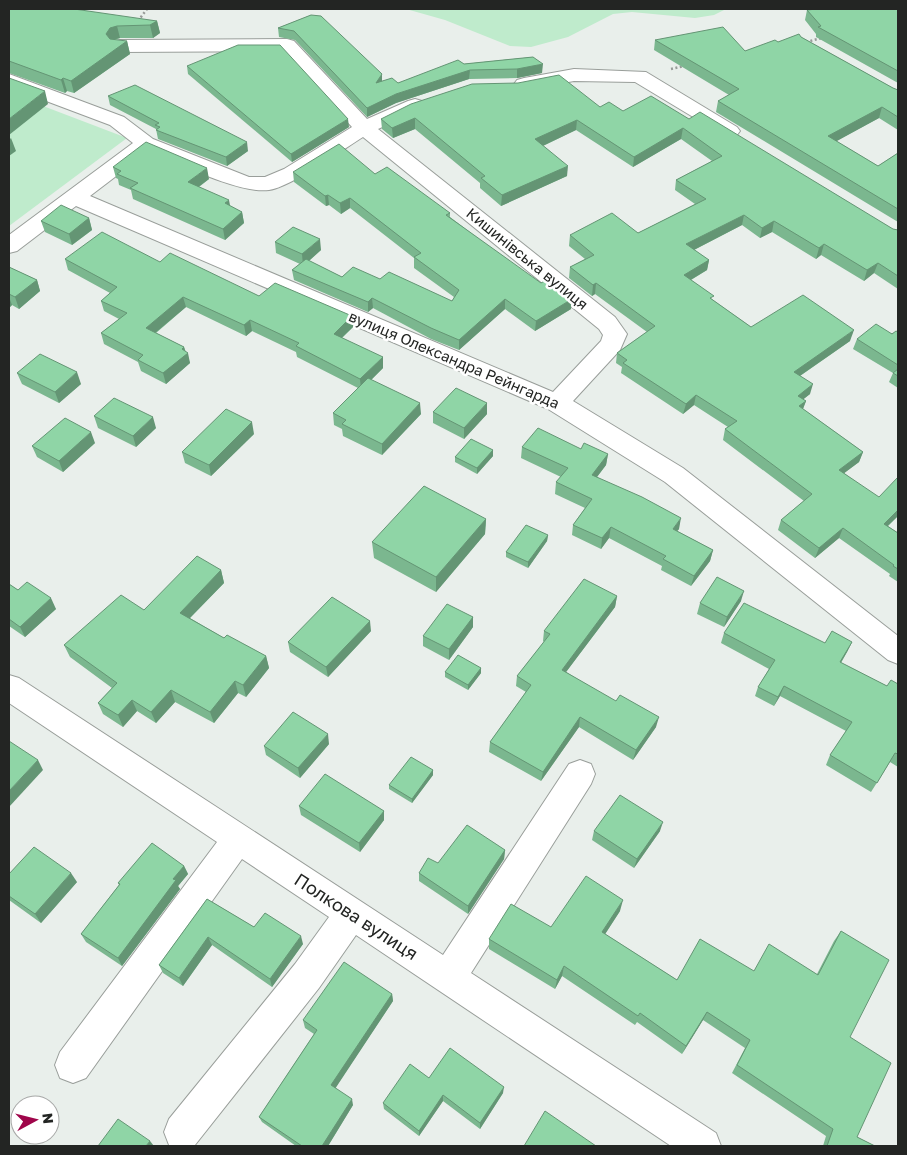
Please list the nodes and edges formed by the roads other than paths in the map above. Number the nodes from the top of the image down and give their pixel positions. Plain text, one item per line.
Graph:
1 (120, 46) edge
2 (9, 80) edge
3 (508, 86) edge
4 (433, 99) edge
5 (364, 128) junction
6 (748, 142) edge
7 (146, 143) junction
8 (74, 197) junction
9 (9, 246) edge
10 (557, 403) junction
11 (898, 652) edge
12 (9, 687) edge
13 (580, 774) dead end
14 (238, 839) junction
15 (351, 914) junction
16 (448, 978) junction
17 (74, 1065) dead end
18 (182, 1132) dead end
19 (703, 1146) edge

1 - 5 street, Кишинівська вулиця
2 - 7 street
3 - 6 street
4 - 5 street
5 - 7 street
5 - 10 street, Кишинівська вулиця
7 - 8 street
8 - 9 street
8 - 10 street, вулиця Олександра Рейнгарда
10 - 11 street, вулиця Олександра Рейнгарда
12 - 14 street, Полкова вулиця
13 - 16 street
14 - 15 street, Полкова вулиця
14 - 17 street
15 - 16 street, Полкова вулиця
15 - 18 street
16 - 19 street, Полкова вулиця

